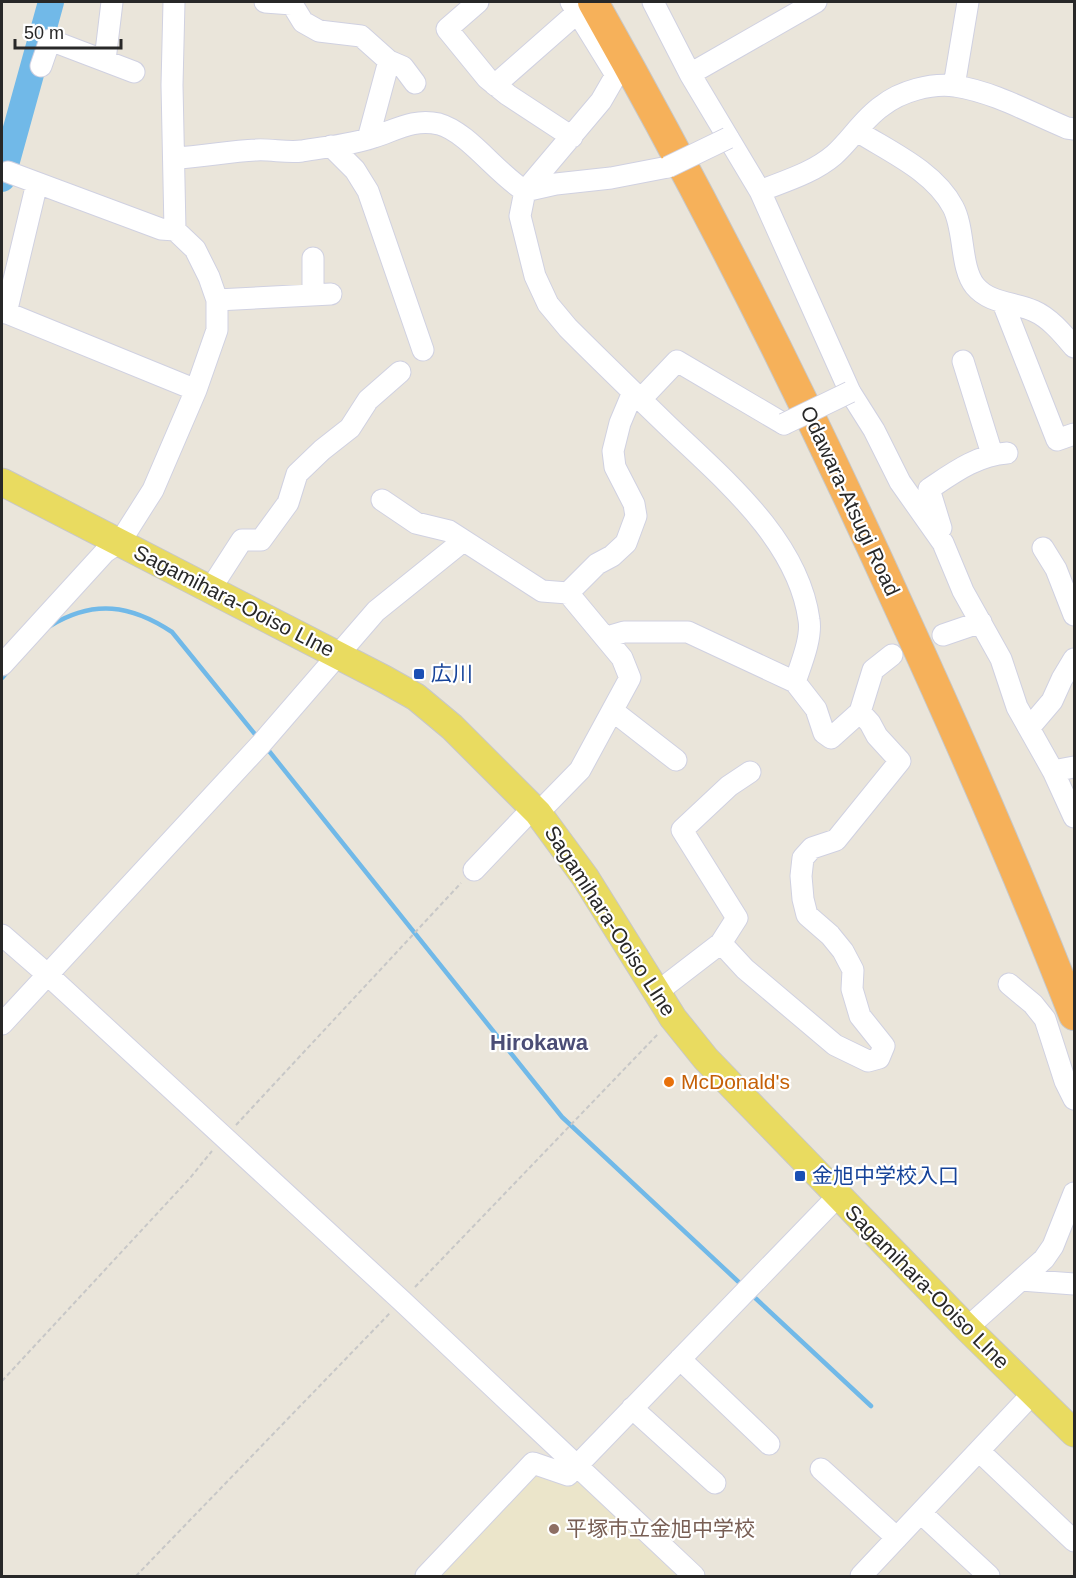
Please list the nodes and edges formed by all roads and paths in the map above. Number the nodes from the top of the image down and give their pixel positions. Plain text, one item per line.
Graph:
1 (112, 2) edge
2 (174, 2) edge
3 (265, 2) edge
4 (478, 2) edge
5 (613, 2) edge
6 (653, 2) edge
7 (816, 2) edge
8 (968, 2) edge
9 (580, 5) edge
10 (105, 60) junction
11 (388, 61) junction
12 (41, 66) dead end
13 (134, 72) dead end
14 (690, 74) junction
15 (416, 83) dead end
16 (495, 85) junction
17 (954, 86) junction
18 (1074, 129) edge
19 (857, 131) junction
20 (572, 137) junction
21 (728, 138) junction
22 (368, 139) junction
23 (331, 146) junction
24 (175, 158) junction
25 (4, 171) edge
26 (37, 183) junction
27 (525, 191) junction
28 (760, 191) junction
29 (175, 230) junction
30 (313, 258) dead end
31 (217, 300) junction
32 (1003, 303) junction
33 (4, 312) edge
34 (1074, 347) edge
35 (423, 350) dead end
36 (963, 361) dead end
37 (400, 372) dead end
38 (196, 390) junction
39 (850, 392) junction
40 (637, 396) junction
41 (1074, 434) edge
42 (2, 482) edge
43 (382, 500) dead end
44 (463, 541) junction
45 (120, 542) junction
46 (943, 543) junction
47 (1043, 548) dead end
48 (211, 588) junction
49 (568, 593) junction
50 (1074, 615) edge
51 (981, 622) junction
52 (943, 635) dead end
53 (607, 637) junction
54 (339, 655) junction
55 (892, 655) dead end
56 (1074, 659) edge
57 (2, 665) edge
58 (795, 682) junction
59 (613, 711) junction
60 (860, 712) junction
61 (1029, 728) junction
62 (675, 760) dead end
63 (1074, 767) edge
64 (1053, 771) junction
65 (750, 772) dead end
66 (536, 810) junction
67 (1074, 817) edge
68 (474, 870) dead end
69 (2, 935) edge
70 (722, 943) junction
71 (1074, 967) edge
72 (48, 975) junction
73 (1009, 984) dead end
74 (656, 993) junction
75 (1074, 1015) edge
76 (2, 1024) edge
77 (1074, 1099) edge
78 (1074, 1193) edge
79 (838, 1196) junction
80 (1021, 1280) junction
81 (1074, 1284) edge
82 (968, 1328) junction
83 (680, 1359) junction
84 (1033, 1393) junction
85 (632, 1408) junction
86 (1072, 1424) edge
87 (769, 1444) dead end
88 (979, 1451) junction
89 (576, 1466) junction
90 (821, 1468) dead end
91 (715, 1483) dead end
92 (921, 1513) junction
93 (897, 1538) junction
94 (1074, 1541) edge
95 (426, 1576) edge
96 (694, 1576) edge
97 (861, 1576) edge
98 (989, 1576) edge

1 - 10 street
2 - 24 street
3 - 11 street
4 - 16 street
5 - 71 highway, Odawara-Atsugi Road
6 - 14 street
7 - 14 street
8 - 17 street
9 - 16 street
9 - 20 street
9 - 75 highway, Odawara-Atsugi Road
10 - 12 street
10 - 13 street
11 - 15 street
11 - 22 street
14 - 21 street
16 - 20 street
17 - 18 street
17 - 19 street
19 - 28 street
19 - 32 street
20 - 27 street
21 - 27 street, bridge
21 - 28 street
22 - 23 street
22 - 27 street
23 - 24 street
23 - 35 street
24 - 29 street
25 - 26 street
26 - 29 street
26 - 33 street
27 - 40 street
28 - 39 street
29 - 31 street
30 - 31 street
31 - 38 street
32 - 34 street
32 - 41 street
33 - 38 street
36 - 46 street
37 - 48 street
38 - 45 street
39 - 40 street, bridge
39 - 46 street
40 - 49 street
40 - 58 street
42 - 45 main road, Sagamihara-Ooiso LIne
43 - 44 street
44 - 49 street
44 - 54 street
45 - 48 main road, Sagamihara-Ooiso LIne
45 - 57 street
46 - 51 street
47 - 50 street
48 - 54 main road, Sagamihara-Ooiso LIne
49 - 53 street
51 - 52 street
51 - 61 street
53 - 58 street
53 - 59 street
54 - 66 main road, Sagamihara-Ooiso LIne
54 - 72 street
55 - 60 street
56 - 61 street
58 - 60 street
59 - 62 street
59 - 66 street
60 - 70 street
61 - 64 street
63 - 64 street
64 - 67 street
65 - 70 street
66 - 68 street
66 - 74 main road, Sagamihara-Ooiso LIne
69 - 72 street
70 - 74 street
72 - 76 street
72 - 89 street
73 - 77 street
74 - 79 main road, Sagamihara-Ooiso LIne
78 - 80 street
79 - 82 main road, Sagamihara-Ooiso LIne
79 - 83 street
80 - 81 street
80 - 82 street
82 - 84 main road, Sagamihara-Ooiso LIne
83 - 85 street
83 - 87 street
84 - 86 main road, Sagamihara-Ooiso LIne
84 - 88 street
85 - 89 street
85 - 91 street
88 - 92 street
88 - 94 street
89 - 95 street
89 - 96 street
90 - 93 street
92 - 93 street
92 - 98 street
93 - 97 street

